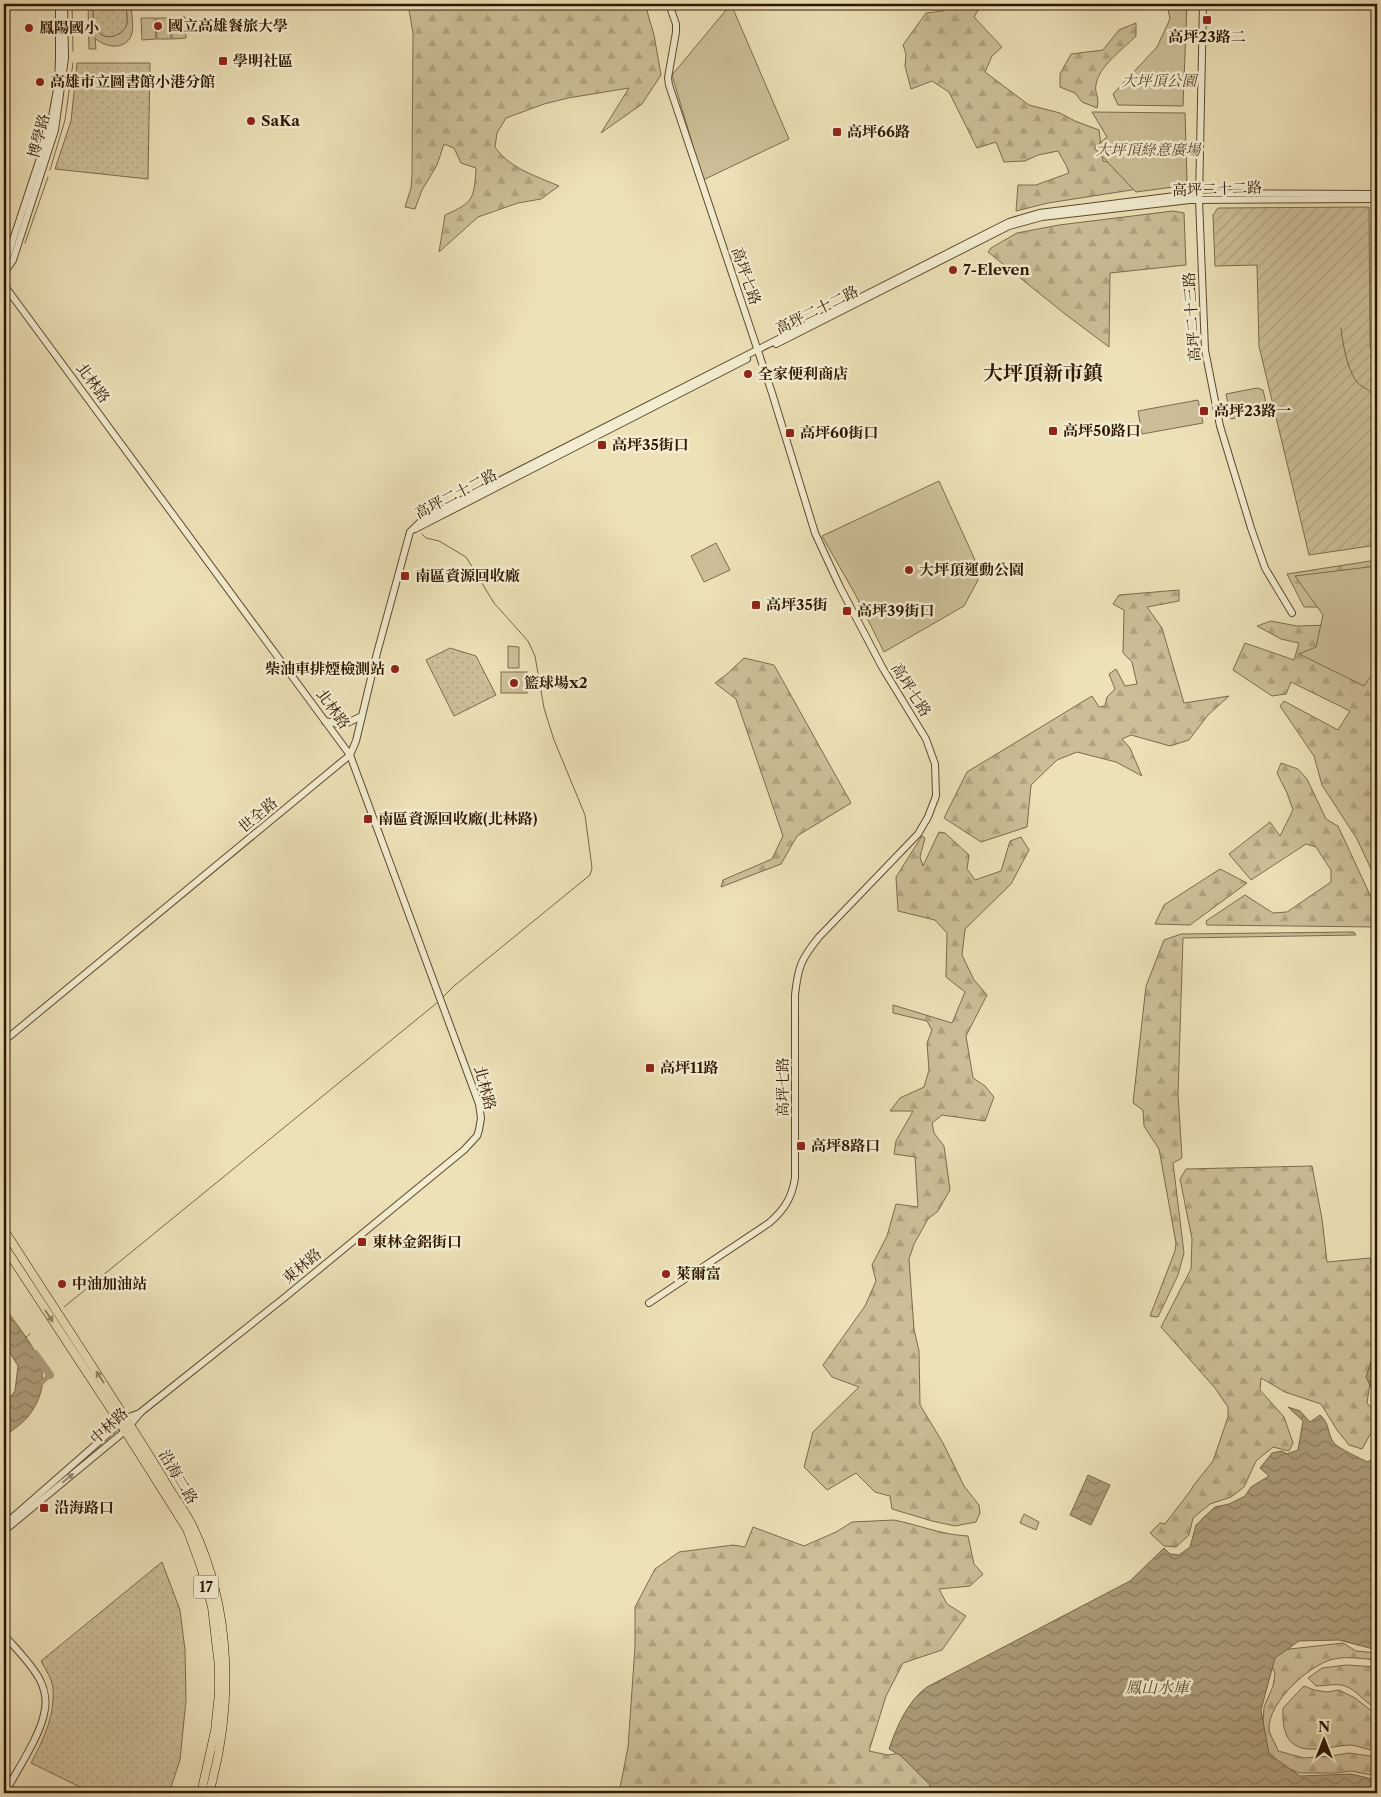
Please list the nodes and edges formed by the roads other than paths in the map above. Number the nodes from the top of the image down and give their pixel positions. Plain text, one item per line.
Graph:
1 (59, 4) edge
2 (64, 4) edge
3 (669, 4) edge
4 (1203, 4) edge
5 (1377, 194) edge
6 (1199, 196) junction
7 (1377, 199) edge
8 (6, 270) edge
9 (4, 280) edge
10 (758, 351) junction
11 (1292, 613) dead end
12 (362, 716) junction
13 (325, 720) junction
14 (350, 755) junction
15 (4, 1041) edge
16 (477, 1136) joint
17 (4, 1230) edge
18 (4, 1246) edge
19 (46, 1294) junction
20 (38, 1298) junction
21 (649, 1303) dead end
22 (141, 1412) junction
23 (123, 1421) junction
24 (128, 1428) junction
25 (4, 1524) edge
26 (4, 1531) edge
27 (4, 1635) edge
28 (5, 1793) edge
29 (200, 1793) edge
30 (209, 1793) edge

1 - 8 street, 博學路
2 - 8 street, 博學路
3 - 10 street, 高坪七路
4 - 6 street, 高坪二十三路
5 - 6 street, 高坪二十二路
6 - 7 street, 高坪二十二路
6 - 10 street, 高坪二十二路
6 - 11 street, 高坪二十三路
9 - 13 street, 北林路
10 - 12 street, 高坪二十二路
10 - 21 street, 高坪七路
12 - 13 street
12 - 14 street
13 - 14 street, 北林路
14 - 15 street, 世全路
14 - 16 street, 北林路
16 - 22 street, 東林路
17 - 19 main road, 沿海二路 / 17
18 - 20 main road, 沿海二路 / 17
19 - 20 main road
23 -> 19 main road, 沿海二路 / 17
20 -> 23 main road, 沿海二路 / 17
22 - 23 street, 中林路
22 - 24 street, 中林路
23 - 24 main road, 沿海二路 / 17
23 - 25 street, 中林路
26 -> 24 street, 中林路
24 - 29 main road, 沿海二路 / 17
24 - 30 main road, 沿海二路 / 17
27 - 28 street

